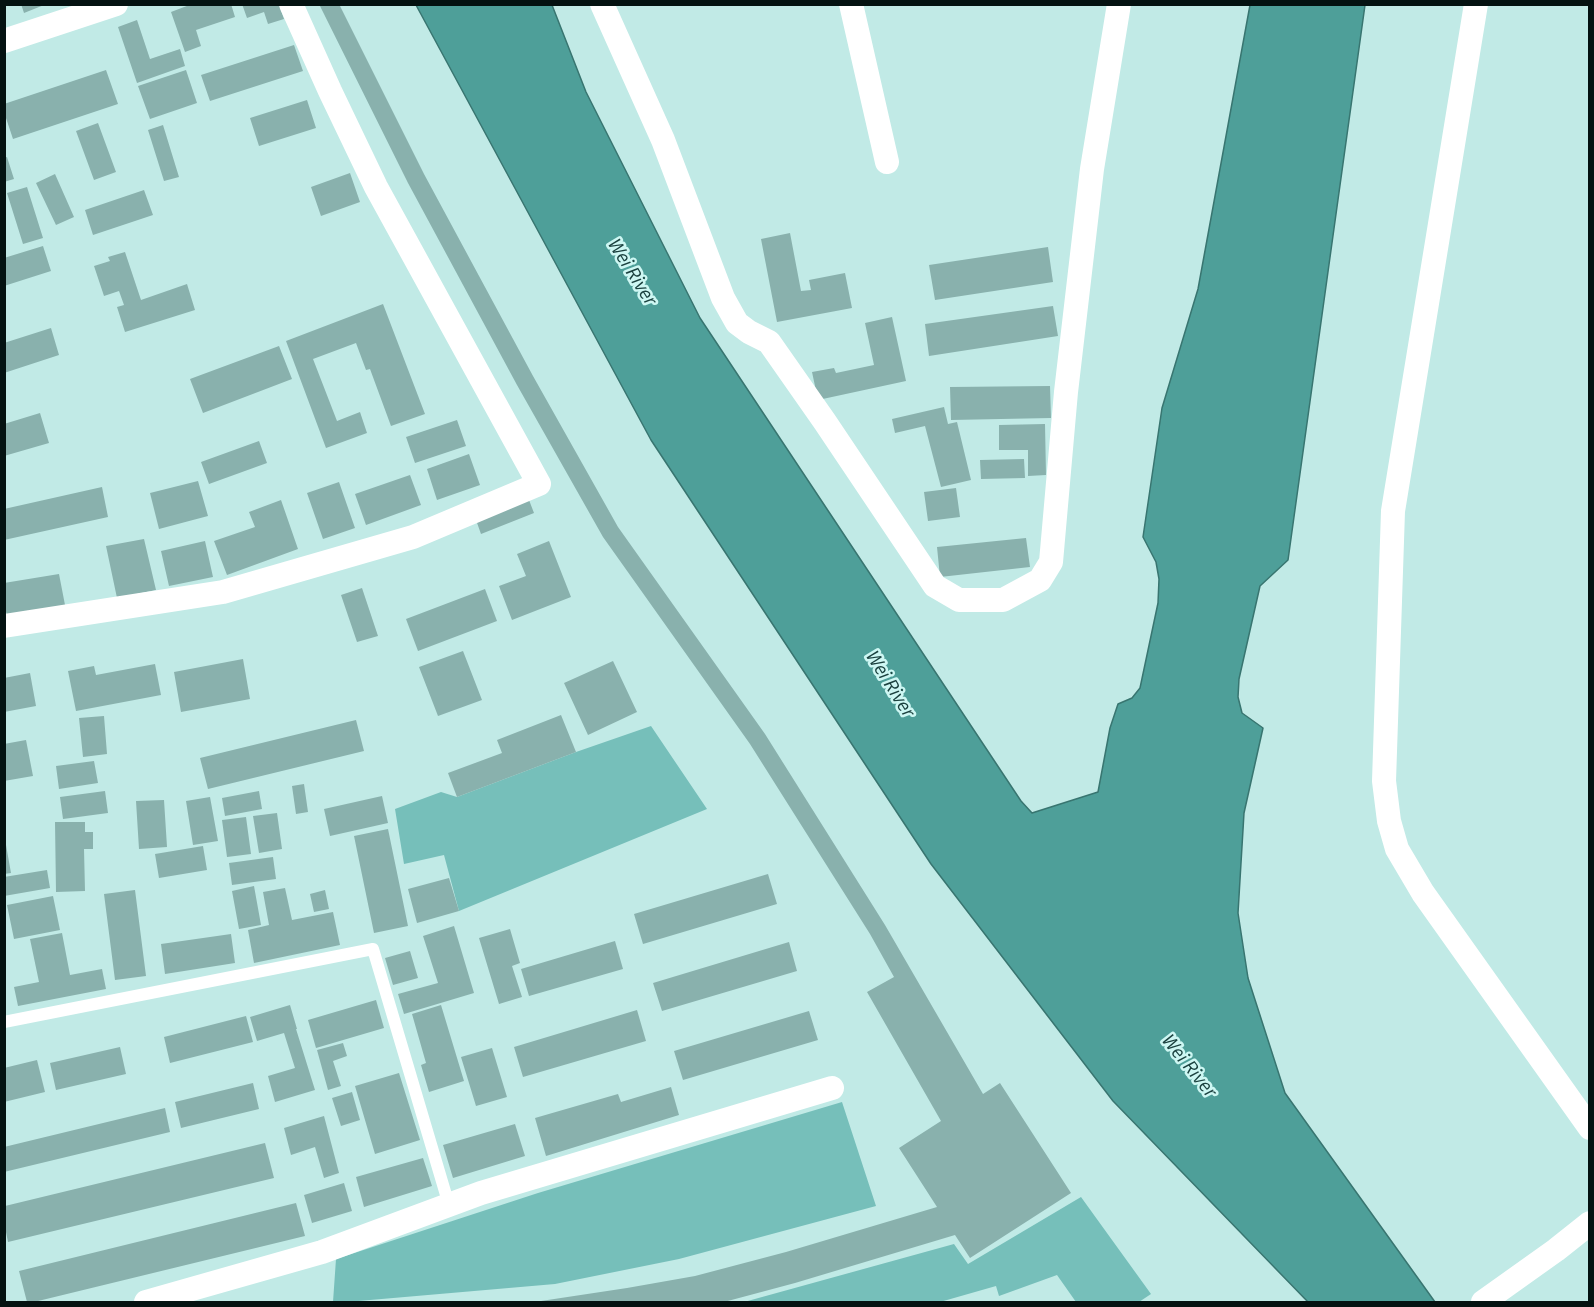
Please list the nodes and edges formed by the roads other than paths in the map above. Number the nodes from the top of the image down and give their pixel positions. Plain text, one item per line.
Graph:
1 (116, 4) edge
2 (291, 4) edge
3 (602, 4) edge
4 (851, 4) edge
5 (1119, 4) edge
6 (1476, 4) edge
7 (4, 41) edge
8 (887, 162) dead end
9 (4, 626) edge
10 (4, 1022) edge
11 (832, 1088) dead end
12 (1590, 1128) edge
13 (448, 1205) junction
14 (1589, 1226) edge
15 (146, 1302) edge
16 (1483, 1302) edge

1 - 7 street
2 - 9 street
3 - 5 street
4 - 8 street
6 - 12 street
10 - 13 lane
11 - 13 street
13 - 15 street
14 - 16 street

